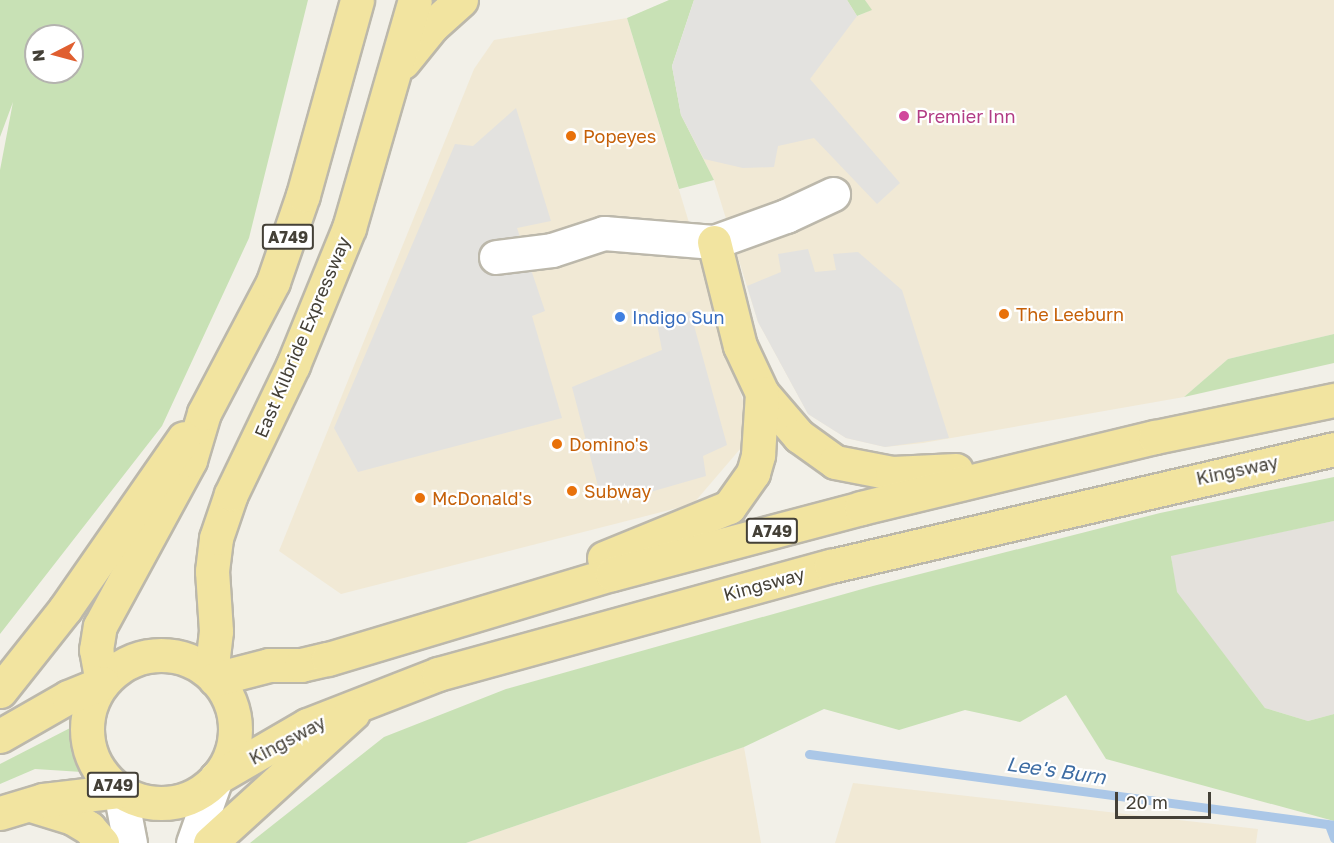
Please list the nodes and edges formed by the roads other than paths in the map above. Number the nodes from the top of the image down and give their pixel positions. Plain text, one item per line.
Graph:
1 (357, 0) edge
2 (415, 0) edge
3 (461, 0) edge
4 (396, 71) junction
5 (833, 194) dead end
6 (714, 242) junction
7 (496, 257) dead end
8 (762, 393) junction
9 (1334, 400) edge
10 (204, 413) junction
11 (1334, 449) edge
12 (1036, 466) junction
13 (458, 618) junction
14 (213, 677) junction
15 (102, 683) junction
16 (0, 691) edge
17 (360, 705) junction
18 (0, 736) edge
19 (216, 778) junction
20 (120, 791) junction
21 (13, 808) edge
22 (102, 843) edge
23 (130, 843) edge
24 (193, 843) edge
25 (210, 843) edge

1 - 10 main road, A749
2 - 4 main road, East Kilbride Expressway / A749
3 - 4 main road
4 - 14 main road, East Kilbride Expressway / A749
5 - 6 street
6 - 7 street
6 - 8 main road
8 - 12 main road
8 - 13 main road
9 - 12 main road, A749
10 - 15 main road, A749
10 - 16 main road
11 - 17 main road, Kingsway / A749
12 - 13 main road, A749
13 - 14 main road, A749
14 - 15 main road, A749
14 - 19 main road, A749
15 - 18 main road, A749
15 - 20 main road, A749
17 - 19 main road, Kingsway / A749
17 - 25 main road
19 - 20 main road, A749
19 - 24 street
20 - 21 main road, A749
20 - 23 street
21 - 22 main road

